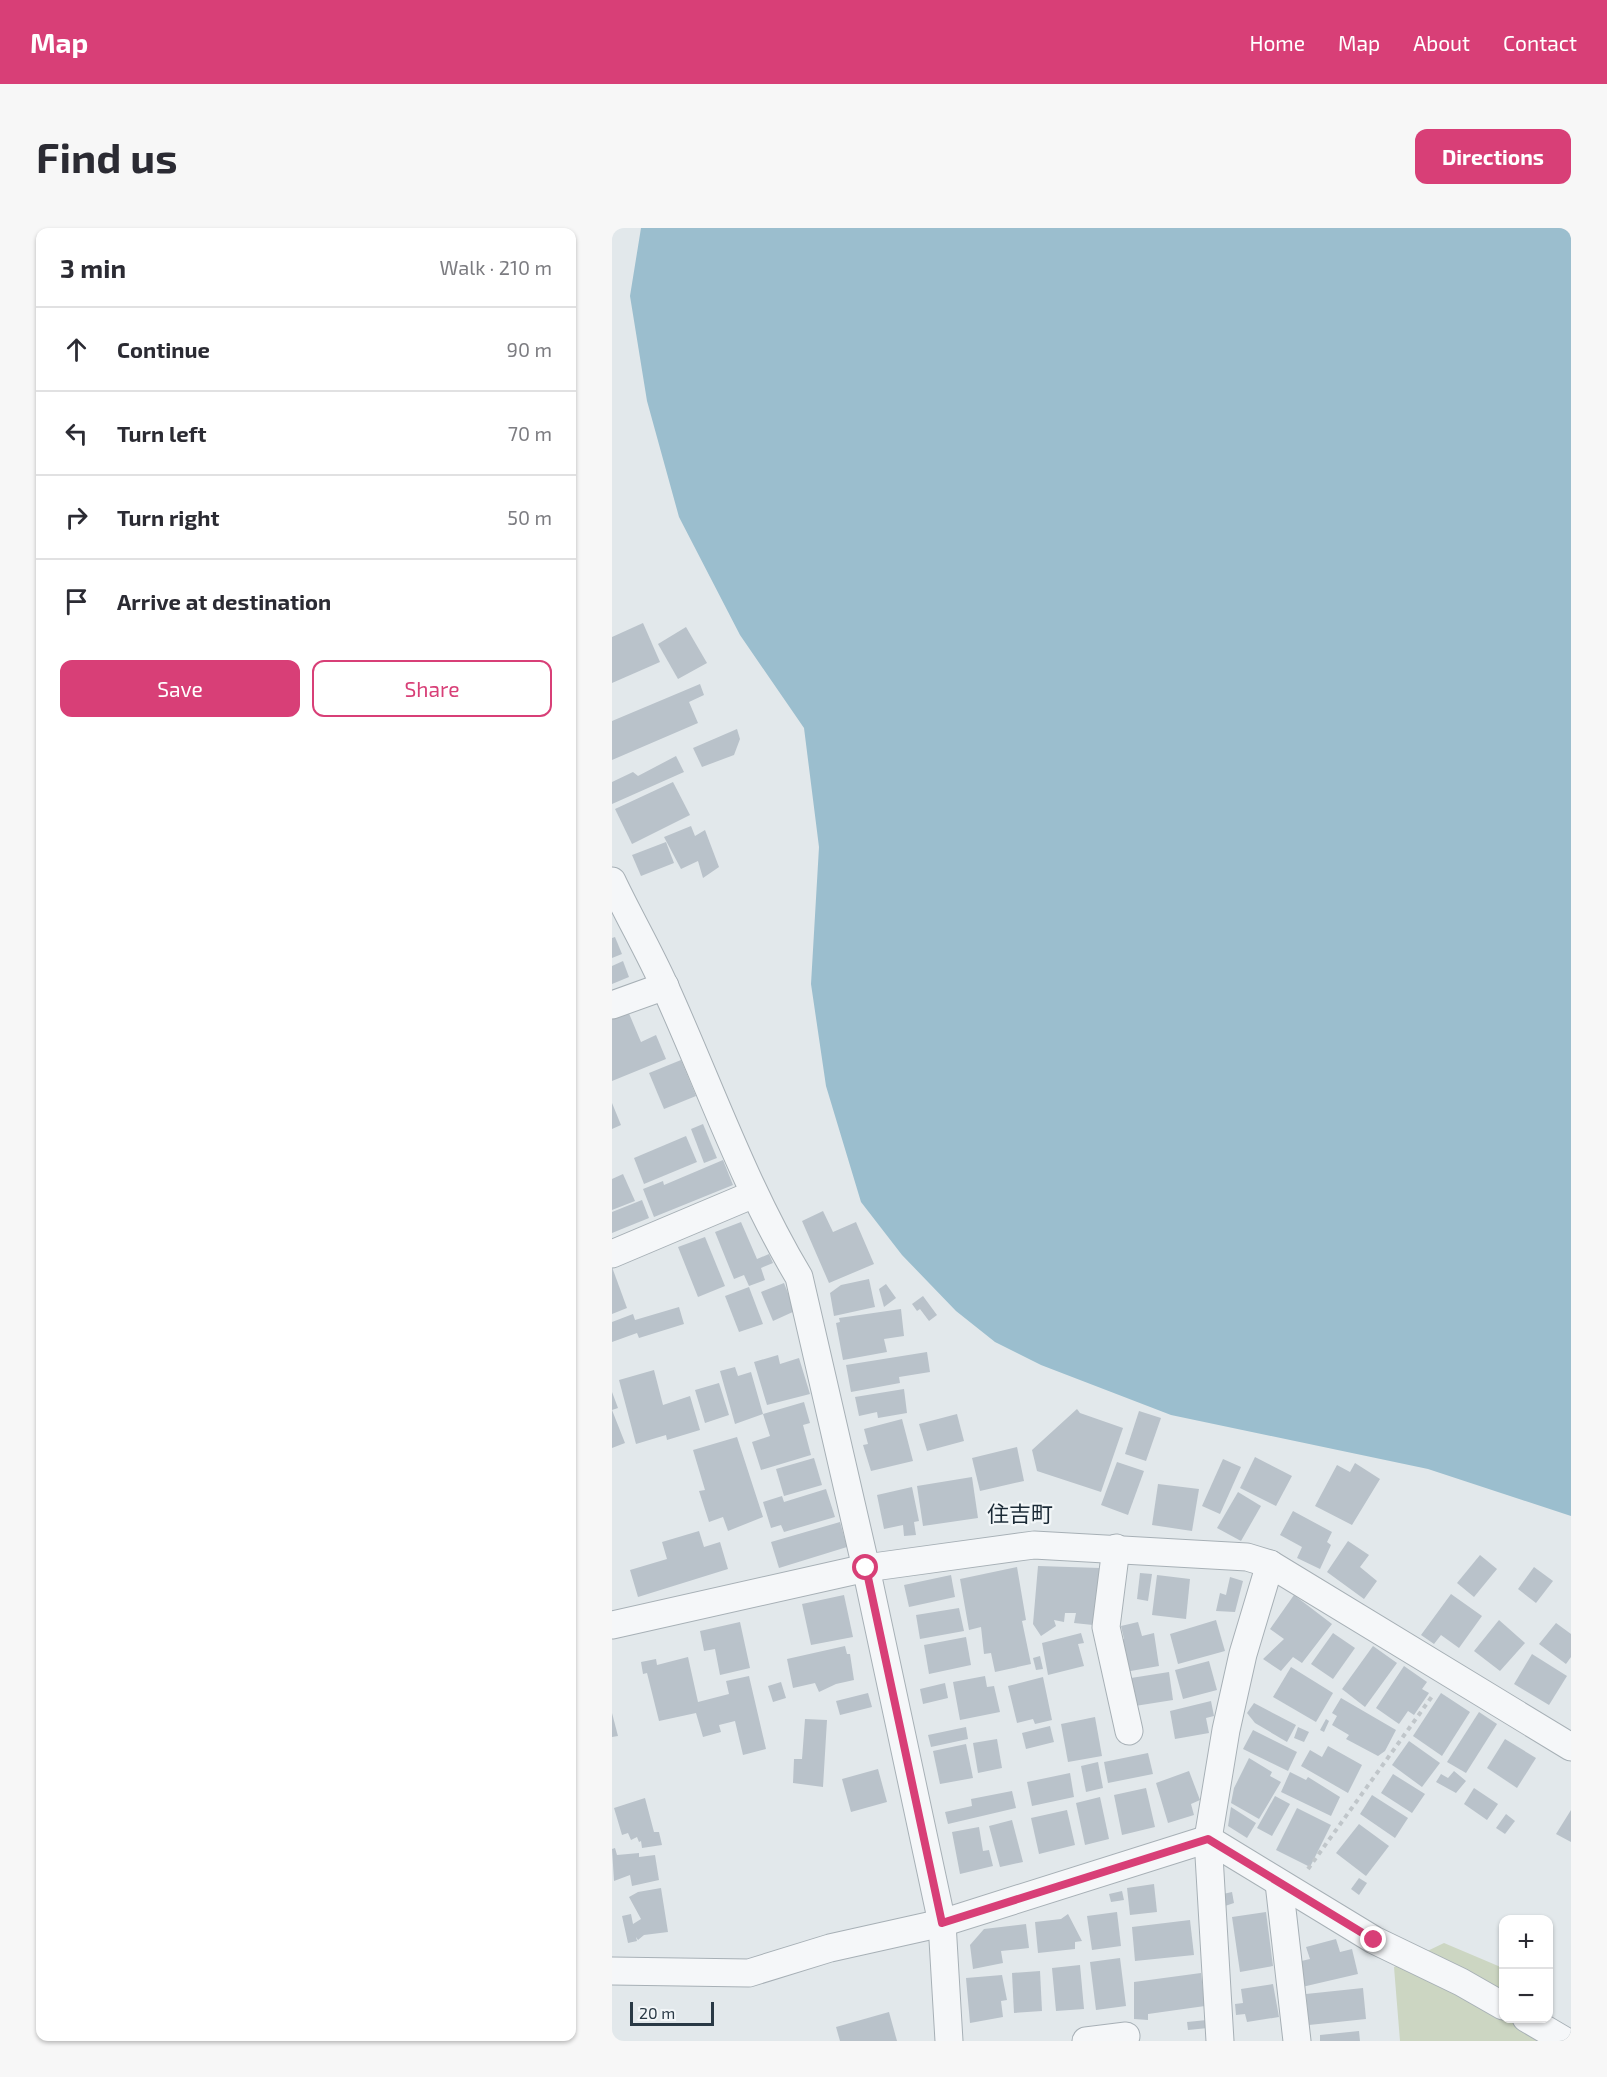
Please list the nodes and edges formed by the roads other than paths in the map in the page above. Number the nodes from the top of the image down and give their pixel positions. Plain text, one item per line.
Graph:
1 (614, 888) edge
2 (665, 986) junction
3 (612, 1005) edge
4 (754, 1194) junction
5 (612, 1254) edge
6 (1116, 1548) junction
7 (1270, 1564) junction
8 (866, 1568) junction
9 (612, 1624) edge
10 (1129, 1731) dead end
11 (1571, 1747) edge
12 (1208, 1839) junction
13 (1286, 1887) junction
14 (942, 1923) junction
15 (612, 1971) edge
16 (1499, 2004) edge
17 (1533, 2023) edge
18 (1126, 2036) dead end
19 (949, 2041) edge
20 (1086, 2041) edge
21 (1220, 2041) edge
22 (1297, 2041) edge
23 (1565, 2041) edge

1 - 2 street
2 - 3 street
2 - 4 street
4 - 5 street
4 - 8 street
6 - 7 street
6 - 8 street
6 - 10 street
7 - 11 street
7 - 12 street
8 - 9 street
8 - 14 street
12 - 13 street
12 - 14 street
12 - 21 street
13 - 16 street
13 - 22 street
14 - 15 street
14 - 19 street
17 - 23 street
18 - 20 street

